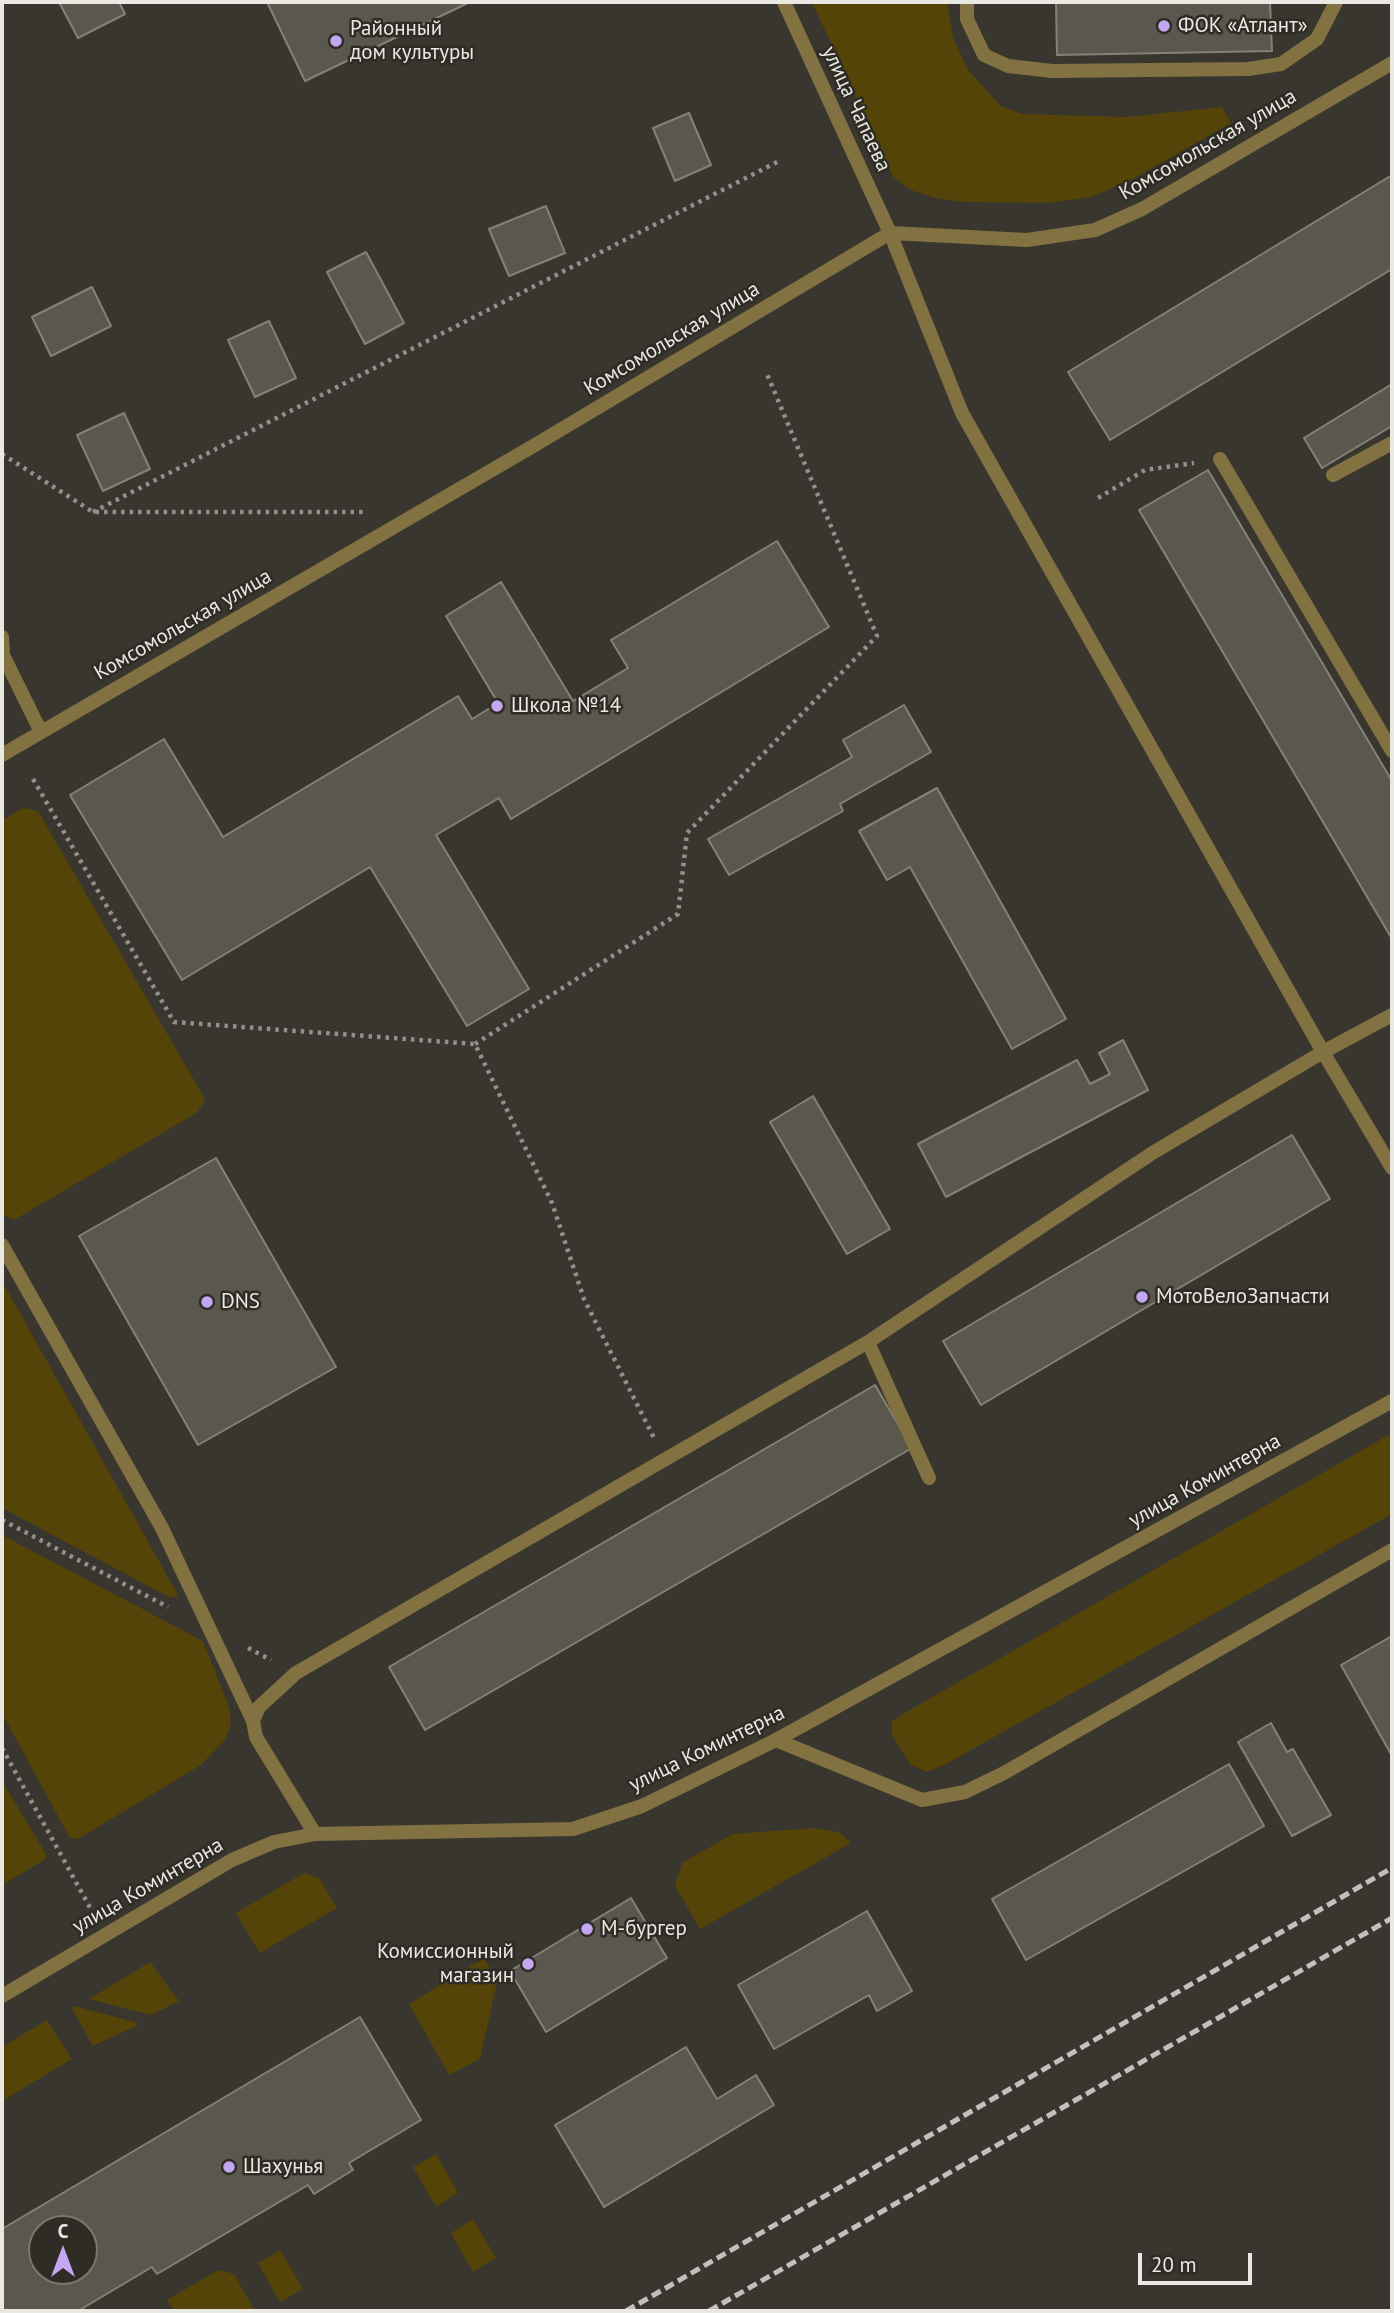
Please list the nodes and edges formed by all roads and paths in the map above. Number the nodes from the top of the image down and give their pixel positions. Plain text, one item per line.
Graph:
1 (784, 2) edge
2 (967, 2) edge
3 (1336, 2) edge
4 (1392, 63) edge
5 (781, 160) dead end
6 (890, 233) junction
7 (767, 373) dead end
8 (1392, 443) edge
9 (2, 454) edge
10 (1220, 459) joint
11 (1333, 475) dead end
12 (1098, 498) dead end
13 (93, 512) junction
14 (421, 512) junction
15 (2, 638) edge
16 (41, 732) junction
17 (1392, 751) edge
18 (2, 755) edge
19 (33, 779) dead end
20 (1392, 1015) edge
21 (475, 1044) junction
22 (1323, 1052) junction
23 (1392, 1168) edge
24 (2, 1245) edge
25 (868, 1342) junction
26 (1392, 1401) edge
27 (664, 1457) junction
28 (929, 1478) dead end
29 (2, 1520) edge
30 (1392, 1550) edge
31 (210, 1629) junction
32 (296, 1673) junction
33 (253, 1721) junction
34 (776, 1740) junction
35 (2, 1748) edge
36 (315, 1834) junction
37 (106, 1935) junction
38 (2, 1996) edge

1 - 6 street, улица Чапаева
2 - 3 street
4 - 6 street, Комсомольская улица
5 - 13 path
6 - 14 street, Комсомольская улица
6 - 22 street, улица Чапаева
7 - 21 path
8 - 11 street
9 - 13 path
10 - 12 path
10 - 17 street
13 - 14 path
14 - 16 street, Комсомольская улица
15 - 16 street
16 - 18 street, Комсомольская улица
19 - 21 path
20 - 22 street
21 - 27 path
22 - 23 street, улица Чапаева
22 - 25 street
24 - 31 street
25 - 27 street
25 - 28 street
26 - 34 street, улица Коминтерна
27 - 32 street
29 - 31 path
30 - 34 street
31 - 32 path
31 - 33 street
32 - 33 street
33 - 36 street
34 - 36 street, улица Коминтерна
35 - 37 path
36 - 37 street, улица Коминтерна
37 - 38 street, улица Коминтерна

